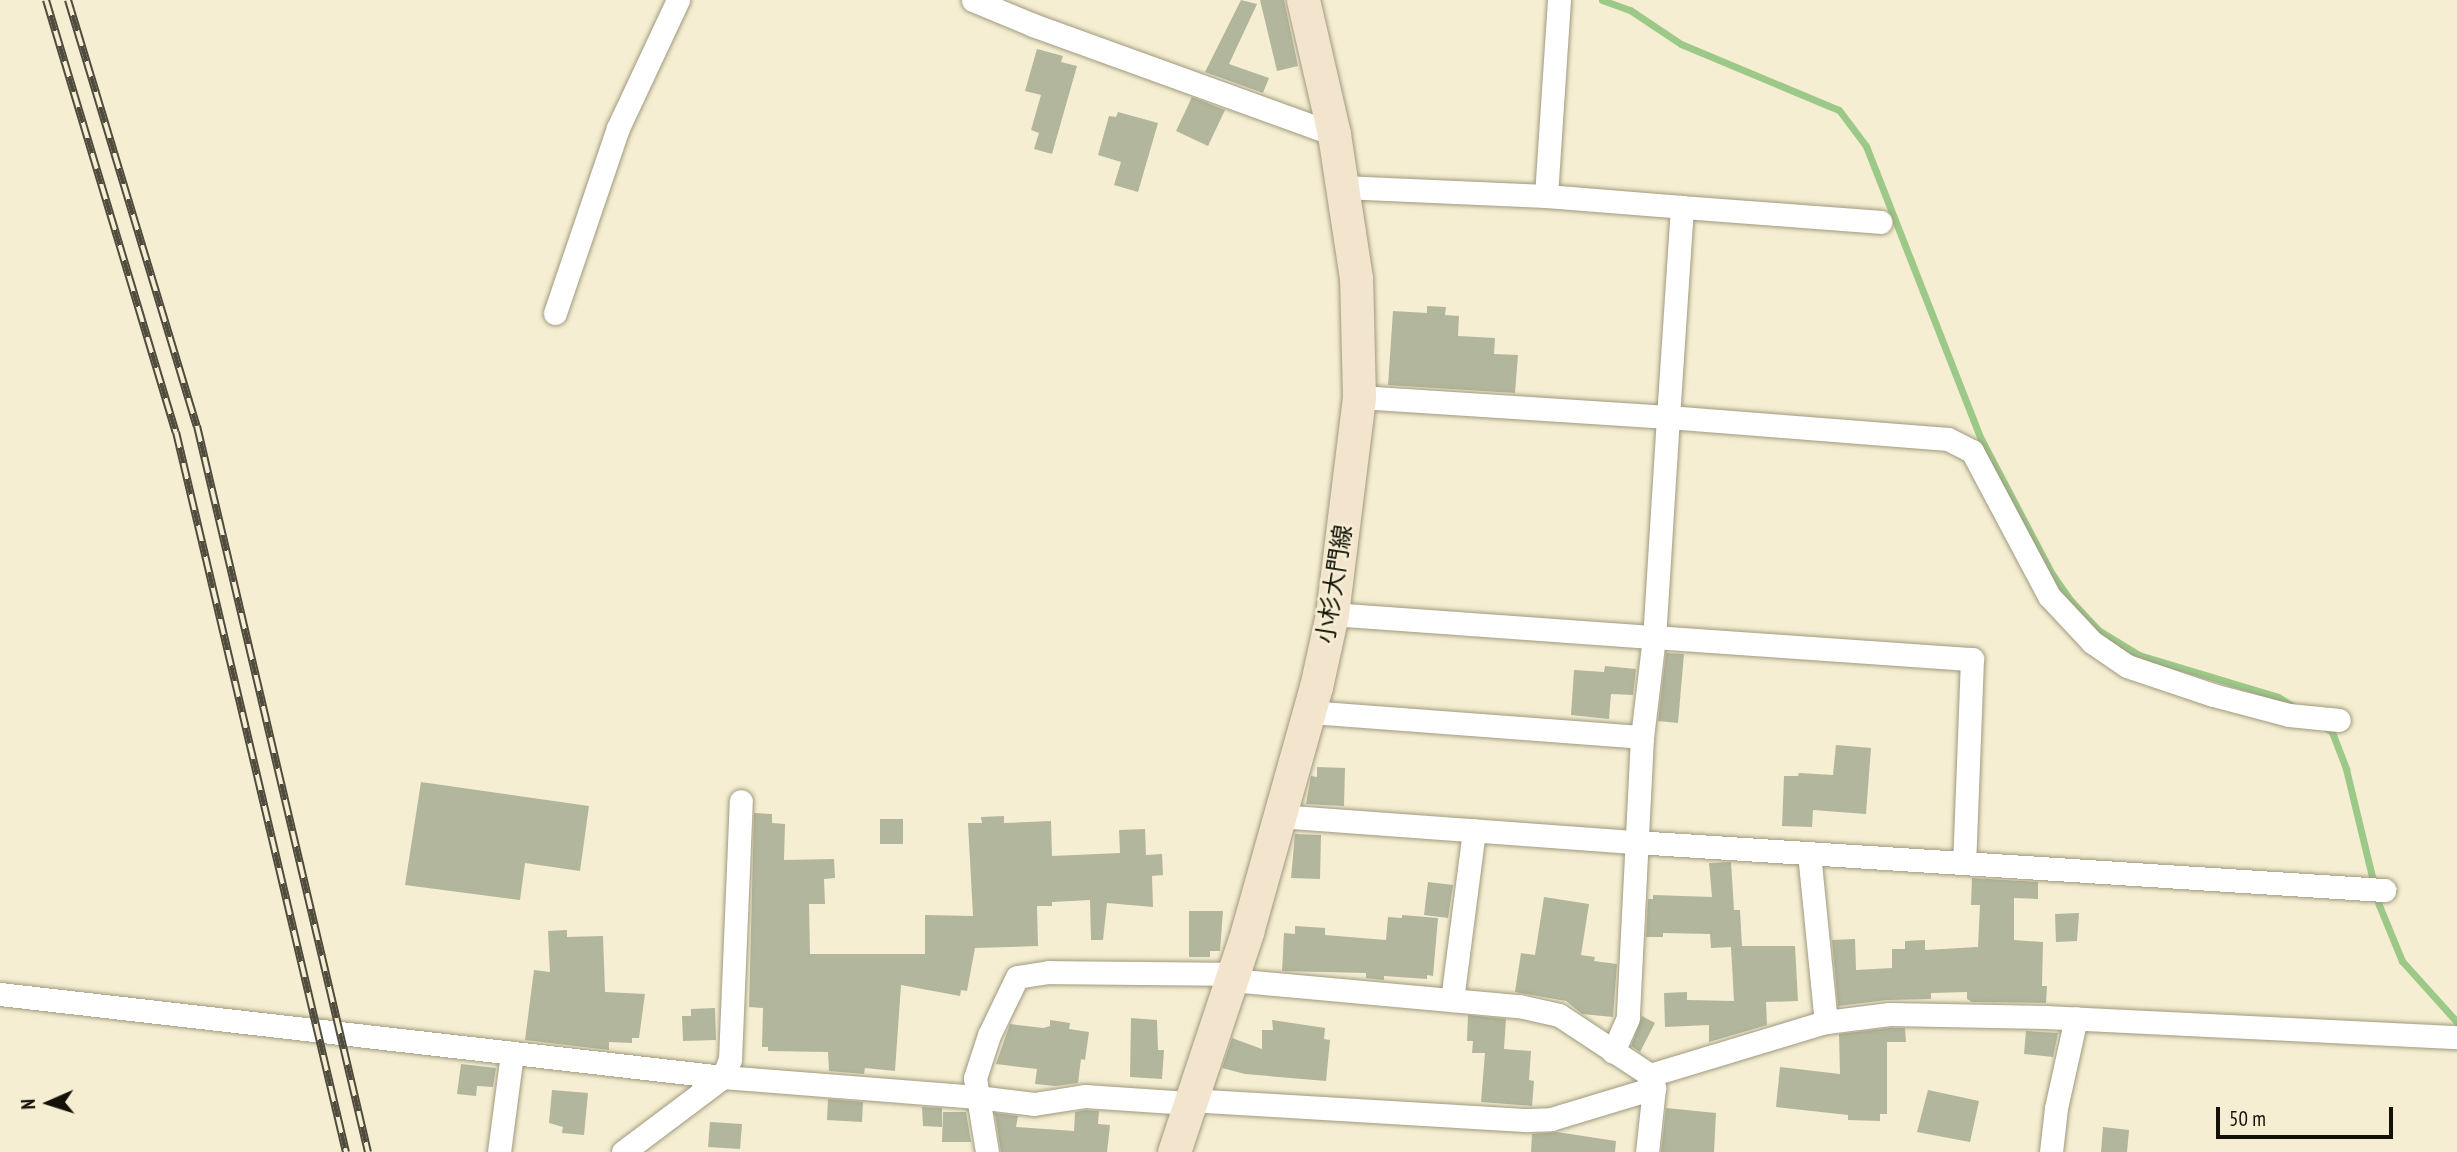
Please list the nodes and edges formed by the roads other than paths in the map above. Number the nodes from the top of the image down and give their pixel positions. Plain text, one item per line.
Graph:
1 (678, 0) edge
2 (973, 0) edge
3 (1303, 0) edge
4 (1559, 0) edge
5 (1334, 134) junction
6 (1342, 187) junction
7 (1546, 196) junction
8 (1682, 208) junction
9 (1880, 222) dead end
10 (555, 313) dead end
11 (1359, 397) junction
12 (1668, 417) junction
13 (1332, 614) junction
14 (1654, 637) junction
15 (1309, 712) junction
16 (2339, 720) dead end
17 (1642, 737) junction
18 (741, 801) dead end
19 (1279, 816) junction
20 (1475, 830) junction
21 (1635, 842) junction
22 (1809, 853) junction
23 (1964, 863) junction
24 (2384, 890) dead end
25 (1232, 977) junction
26 (0, 994) edge
27 (1452, 1000) junction
28 (2076, 1018) junction
29 (1826, 1022) junction
30 (2457, 1037) edge
31 (1613, 1052) junction
32 (512, 1053) junction
33 (723, 1077) junction
34 (1652, 1082) junction
35 (977, 1097) junction
36 (1189, 1101) junction
37 (499, 1152) edge
38 (623, 1152) edge
39 (987, 1152) edge
40 (1174, 1152) edge
41 (1647, 1152) edge
42 (2051, 1152) edge

1 - 10 street
2 - 5 street
3 - 5 main road, 小杉大門線
4 - 7 street
5 - 6 main road, 小杉大門線
6 - 7 street
6 - 11 main road, 小杉大門線
7 - 8 street
8 - 9 street
8 - 12 street
11 - 12 street
11 - 13 main road, 小杉大門線
12 - 14 street
12 - 16 street
13 - 14 street
13 - 15 main road, 小杉大門線
14 - 17 street
14 - 23 street
15 - 17 street
15 - 19 main road, 小杉大門線
17 - 21 street
18 - 33 street
19 - 20 street
19 - 25 main road, 小杉大門線
20 - 21 street
20 - 27 street
21 - 22 street
21 - 31 street
22 - 23 street
22 - 29 street
23 - 24 street
25 - 27 street
25 - 35 street
25 - 36 main road, 小杉大門線
26 - 32 street
27 - 31 street
28 - 29 street
28 - 30 street
28 - 42 street
29 - 34 street
31 - 34 street
32 - 33 street
32 - 37 street
33 - 35 street
33 - 38 street
34 - 36 street
34 - 41 street
35 - 36 street
35 - 39 street
36 - 40 main road, 小杉大門線

